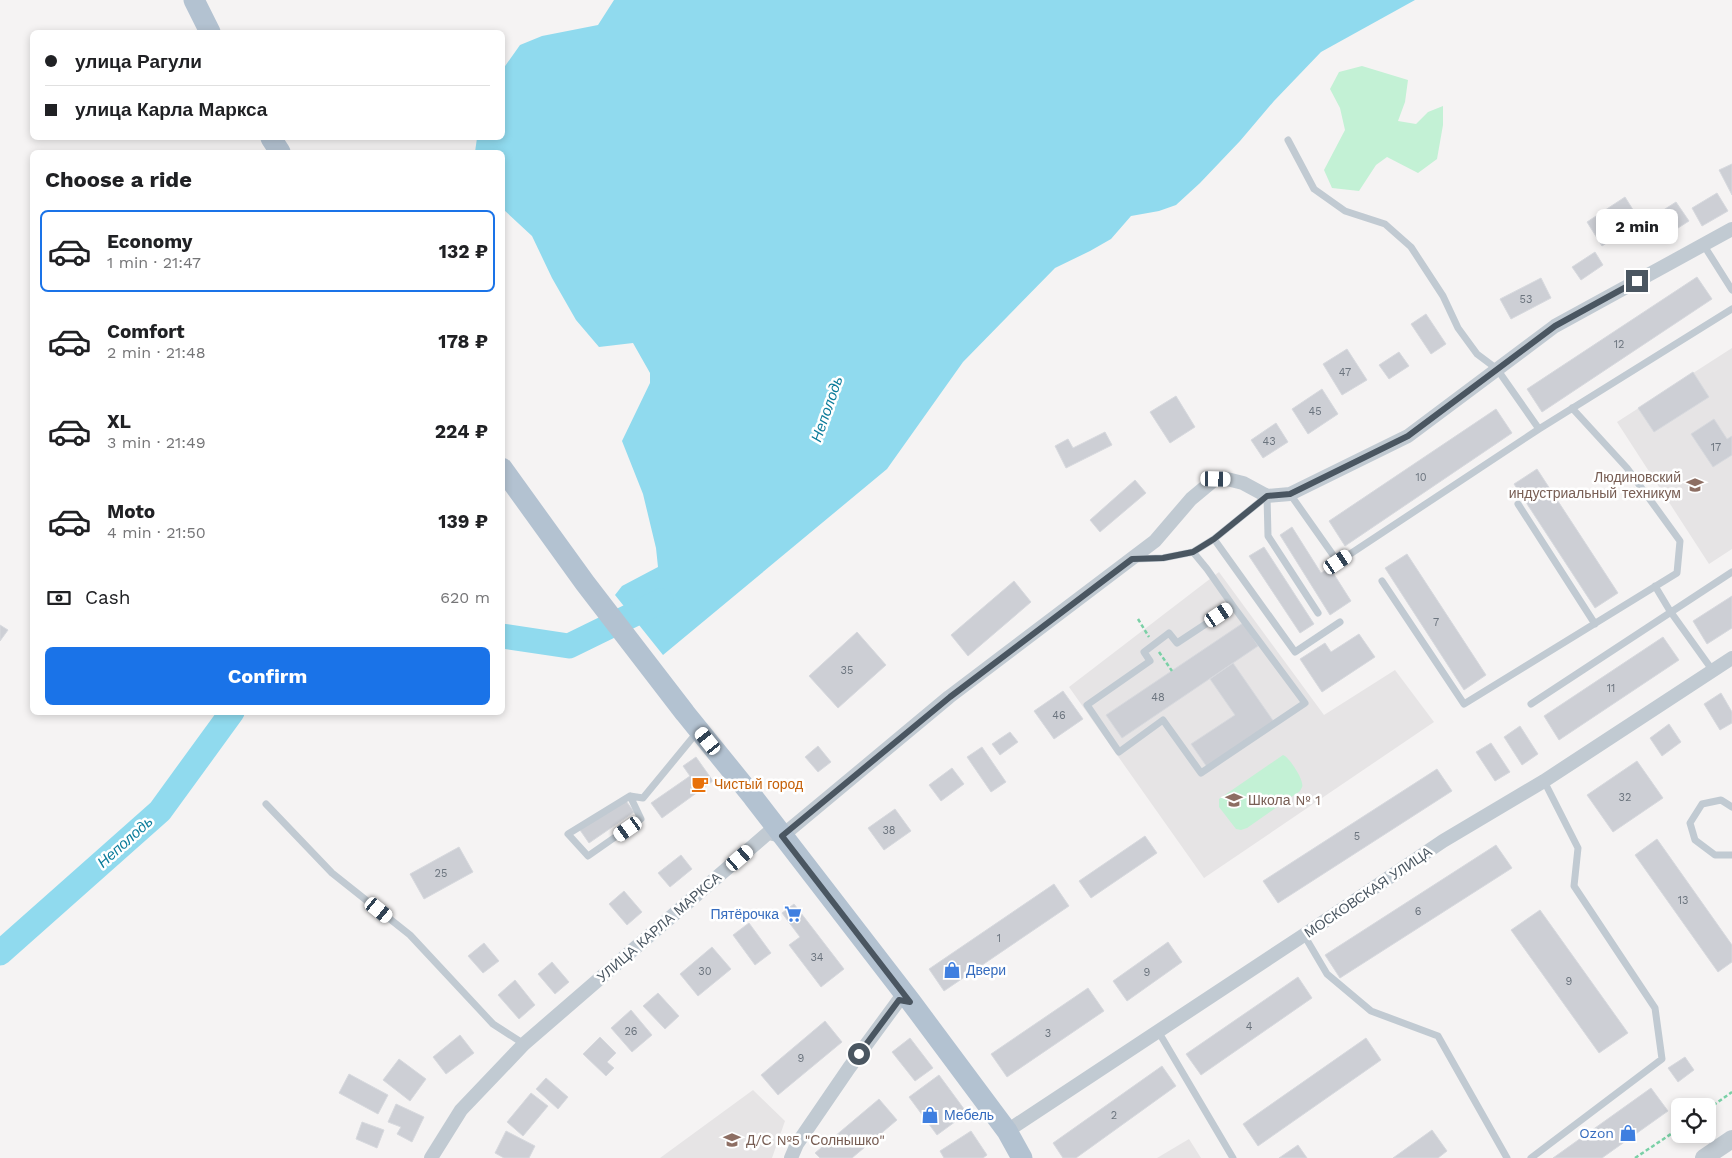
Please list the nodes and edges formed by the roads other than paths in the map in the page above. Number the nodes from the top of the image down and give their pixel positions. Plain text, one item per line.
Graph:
1 (194, 0) edge
2 (209, 30) edge
3 (1288, 140) dead end
4 (1732, 228) edge
5 (1703, 244) junction
6 (1732, 290) edge
7 (1732, 309) edge
8 (1498, 368) junction
9 (1572, 408) junction
10 (1539, 429) junction
11 (505, 472) edge
12 (1290, 494) junction
13 (1267, 496) junction
14 (1518, 504) dead end
15 (1214, 539) junction
16 (1193, 552) junction
17 (1132, 559) junction
18 (1732, 572) edge
19 (1382, 581) dead end
20 (1656, 586) junction
21 (1233, 606) junction
22 (1670, 611) junction
23 (1318, 613) dead end
24 (1340, 622) dead end
25 (1595, 624) junction
26 (1732, 658) edge
27 (1713, 671) junction
28 (1531, 704) dead end
29 (708, 741) junction
30 (1544, 781) junction
31 (630, 796) junction
32 (266, 804) dead end
33 (1732, 807) edge
34 (782, 836) junction
35 (1732, 855) edge
36 (1304, 935) junction
37 (910, 1002) junction
38 (1158, 1032) junction
39 (524, 1044) junction
40 (1007, 1131) junction
41 (1732, 1139) edge
42 (431, 1158) edge
43 (791, 1158) edge
44 (1022, 1158) edge
45 (1233, 1158) edge
46 (1507, 1158) edge
47 (1531, 1158) edge
48 (1704, 1158) edge

1 - 2 main road
3 - 8 lane
4 - 5 street
5 - 6 lane
5 - 8 street
7 - 9 lane
8 - 10 lane
8 - 12 street
9 - 10 lane
9 - 20 lane
10 - 12 lane
11 - 29 main road
12 - 13 street
13 - 15 lane
13 - 17 street, УЛИЦА КАРЛА МАРКСА
13 - 23 lane
14 - 25 lane
15 - 16 lane
15 - 24 lane
16 - 17 lane
16 - 21 lane
17 - 34 street, УЛИЦА КАРЛА МАРКСА
18 - 22 lane
19 - 25 lane
20 - 22 lane
20 - 25 lane
21 - 21 lane
22 - 27 lane
22 - 28 lane
26 - 27 street, МОСКОВСКАЯ УЛИЦА
27 - 30 street, МОСКОВСКАЯ УЛИЦА
29 - 31 lane
29 - 34 main road
30 - 36 street, МОСКОВСКАЯ УЛИЦА
30 - 47 lane
31 - 31 lane
32 - 39 lane
33 - 35 lane
34 - 37 main road
34 - 39 street, УЛИЦА КАРЛА МАРКСА
36 - 38 street, МОСКОВСКАЯ УЛИЦА
36 - 46 lane
37 - 40 main road
37 - 43 street
38 - 40 street, МОСКОВСКАЯ УЛИЦА
38 - 45 lane
39 - 42 street, УЛИЦА КАРЛА МАРКСА
40 - 44 main road
41 - 48 street

